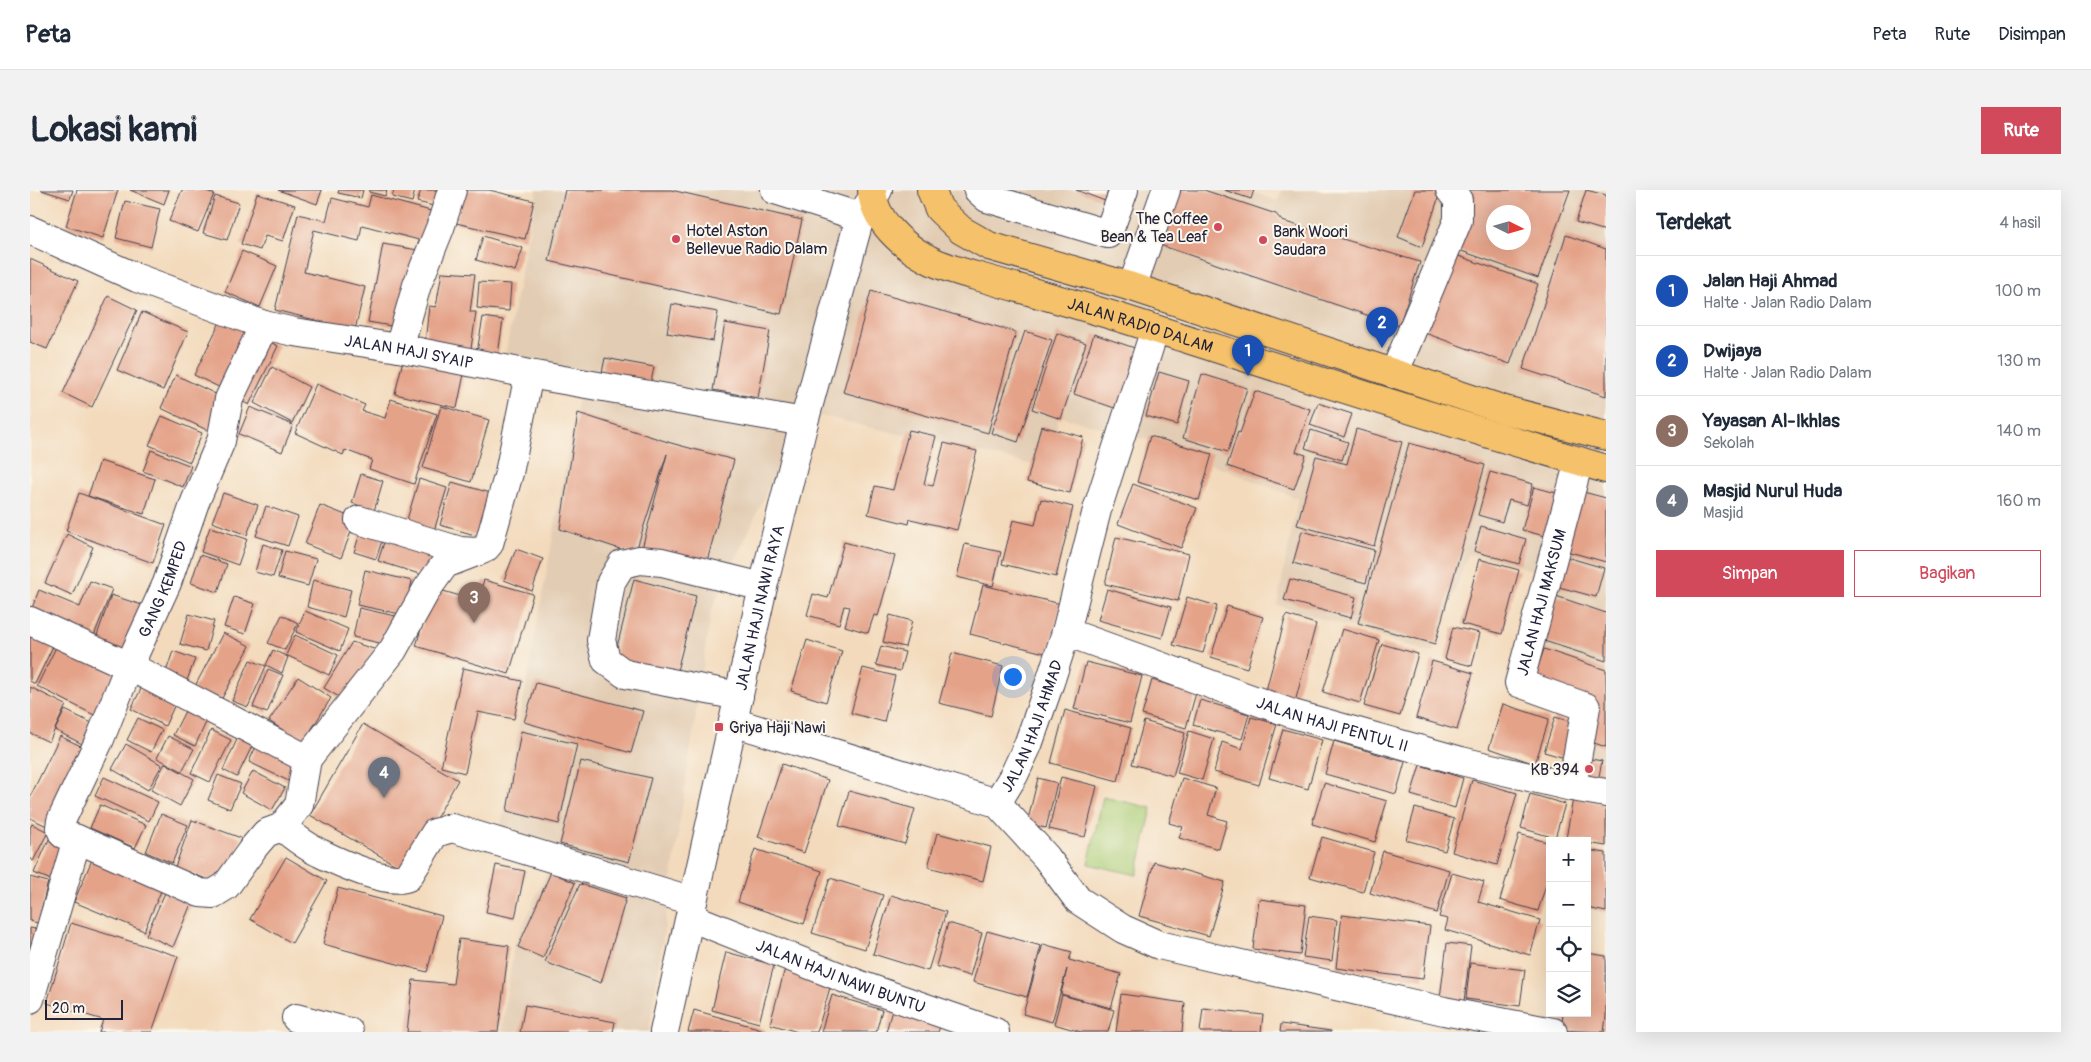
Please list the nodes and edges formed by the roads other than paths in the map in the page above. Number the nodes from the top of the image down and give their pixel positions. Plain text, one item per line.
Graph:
1 (452, 190) edge
2 (775, 190) edge
3 (931, 190) edge
4 (978, 190) edge
5 (1124, 190) edge
6 (1166, 190) edge
7 (1450, 190) edge
8 (870, 199) edge
9 (30, 230) edge
10 (1132, 287) junction
11 (264, 325) junction
12 (1155, 329) junction
13 (399, 348) junction
14 (529, 374) junction
15 (1394, 374) junction
16 (804, 422) junction
17 (1606, 436) edge
18 (1579, 461) junction
19 (1606, 469) edge
20 (359, 520) dead end
21 (476, 552) junction
22 (763, 588) junction
23 (30, 621) edge
24 (1066, 632) junction
25 (129, 666) junction
26 (739, 696) junction
27 (733, 722) junction
28 (307, 759) junction
29 (1572, 787) junction
30 (1606, 793) edge
31 (997, 803) junction
32 (282, 827) junction
33 (77, 838) junction
34 (692, 909) junction
35 (31, 990) edge
36 (296, 1018) dead end
37 (1442, 1022) edge
38 (349, 1032) edge
39 (664, 1032) edge
40 (995, 1032) edge
41 (1553, 1032) edge

1 - 13 street
2 - 8 street
3 - 10 main road, JALAN RADIO DALAM
4 - 5 street
6 - 10 street
7 - 15 street
8 - 12 main road, JALAN RADIO DALAM
8 - 16 street, JALAN HAJI NAWI RAYA
9 - 11 street, JALAN HAJI SYAIP
10 - 15 main road, JALAN RADIO DALAM
11 - 13 street, JALAN HAJI SYAIP
11 - 25 street, GANG KEMPED
12 - 18 main road, JALAN RADIO DALAM
12 - 24 street, JALAN HAJI AHMAD
13 - 14 street, JALAN HAJI SYAIP
14 - 16 street, JALAN HAJI SYAIP
14 - 21 street
15 - 17 main road, JALAN RADIO DALAM
16 - 22 street, JALAN HAJI NAWI RAYA
18 - 19 main road, JALAN RADIO DALAM
18 - 29 street, JALAN HAJI MAKSUM
20 - 21 street
21 - 28 street
22 - 26 street, JALAN HAJI NAWI RAYA
22 - 26 street
23 - 25 street
24 - 29 street, JALAN HAJI PENTUL II
24 - 31 street, JALAN HAJI AHMAD
25 - 28 street
25 - 33 street, GANG KEMPED
26 - 27 street, JALAN HAJI NAWI RAYA
27 - 31 street
27 - 34 street, JALAN HAJI NAWI RAYA
28 - 32 street
29 - 30 street, JALAN HAJI PENTUL II
31 - 37 street
32 - 33 street
32 - 34 street, JALAN HAJI NAWI BUNTU
33 - 35 street
34 - 39 street, JALAN HAJI NAWI RAYA
34 - 40 street, JALAN HAJI NAWI BUNTU
36 - 38 street
37 - 41 street

